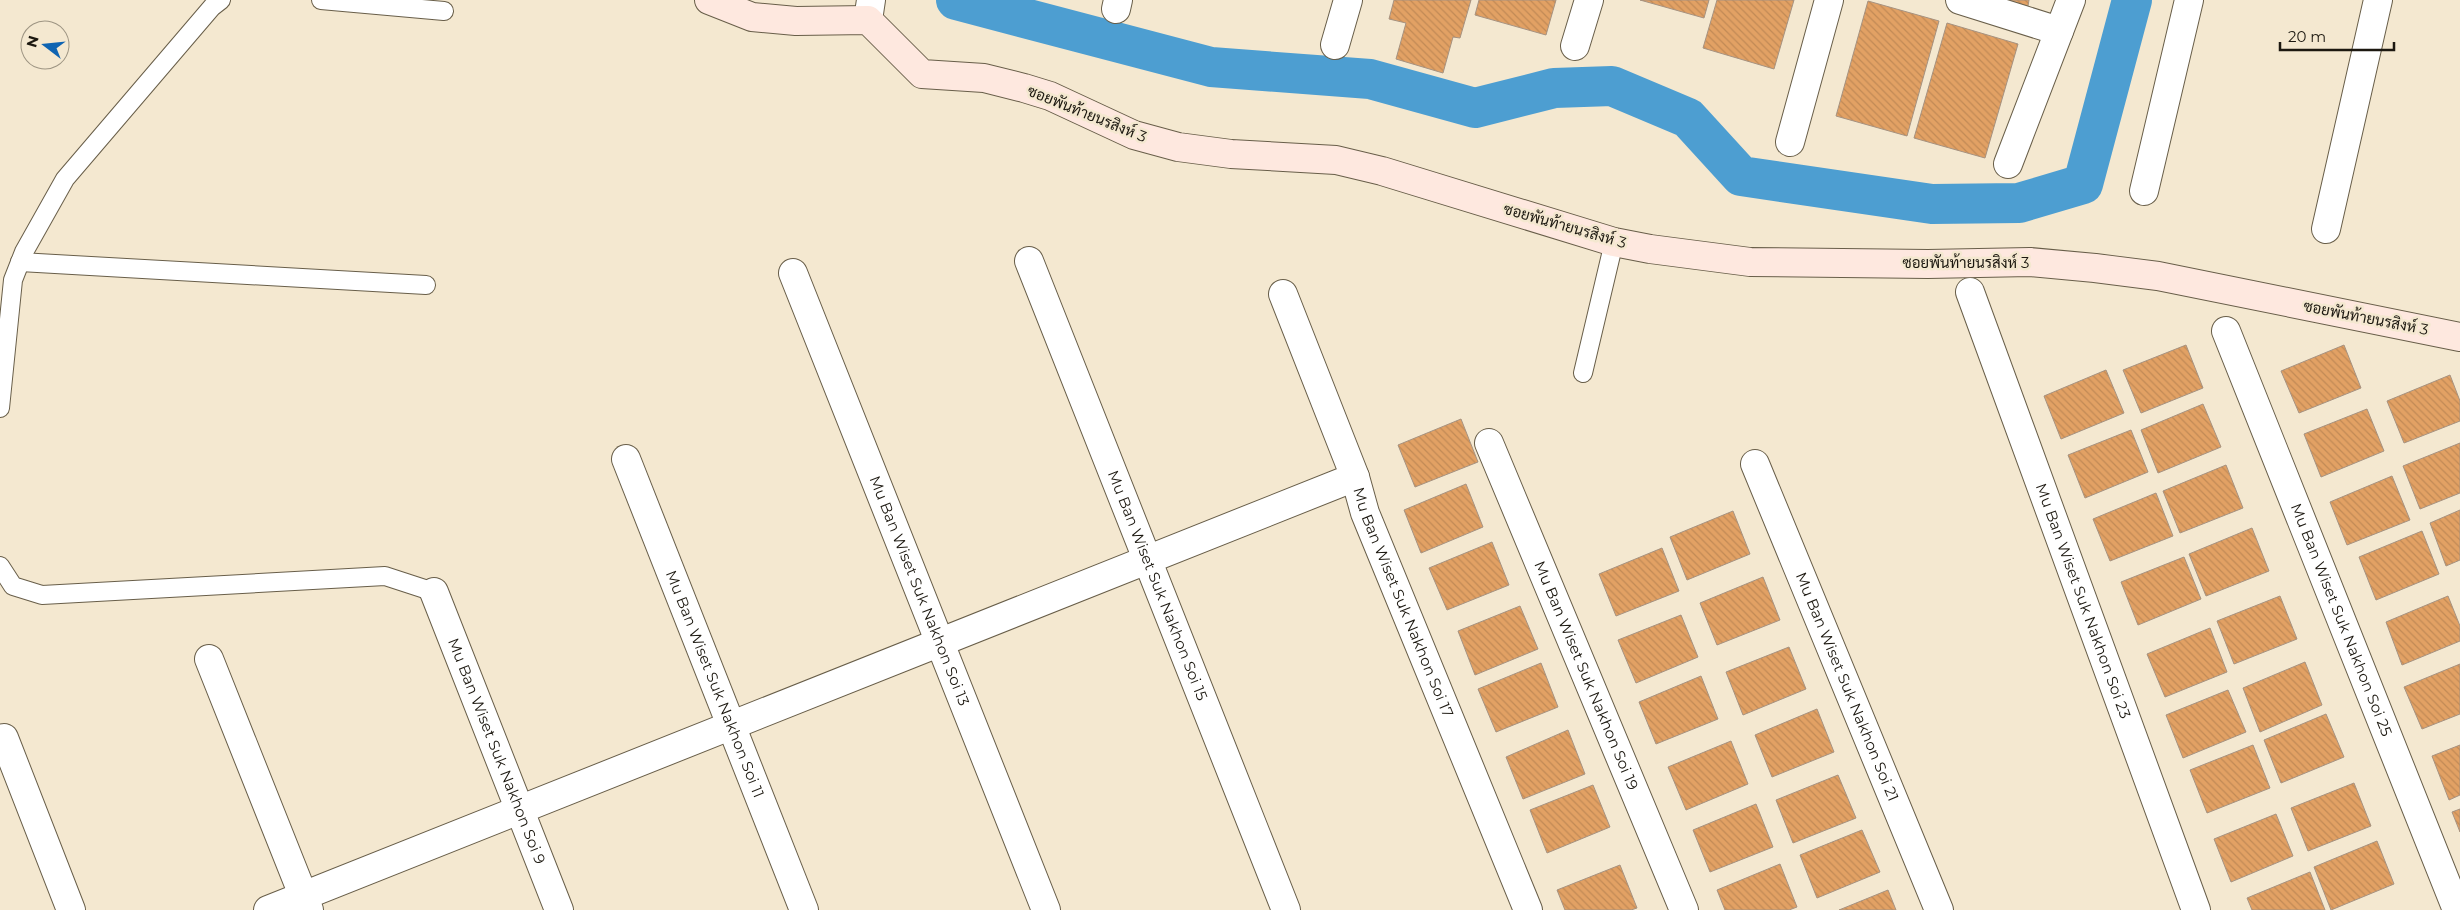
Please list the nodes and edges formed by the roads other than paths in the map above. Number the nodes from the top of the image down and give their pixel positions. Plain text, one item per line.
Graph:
1 (221, 0) edge
2 (322, 0) edge
3 (709, 0) edge
4 (1348, 0) edge
5 (1589, 0) edge
6 (1828, 0) edge
7 (1960, 0) edge
8 (2071, 0) edge
9 (2189, 0) edge
10 (2378, 0) edge
11 (869, 10) edge
12 (444, 12) dead end
13 (2059, 31) junction
14 (1335, 45) dead end
15 (1575, 46) dead end
16 (1790, 142) dead end
17 (2008, 164) dead end
18 (2144, 191) dead end
19 (2326, 229) dead end
20 (1614, 242) junction
21 (1029, 261) dead end
22 (20, 262) junction
23 (793, 273) dead end
24 (426, 284) dead end
25 (1970, 292) dead end
26 (1283, 294) dead end
27 (2226, 331) dead end
28 (2460, 337) edge
29 (1583, 373) dead end
30 (0, 408) edge
31 (1489, 443) dead end
32 (626, 459) dead end
33 (1755, 464) dead end
34 (1355, 477) junction
35 (1147, 560) junction
36 (0, 566) edge
37 (434, 592) joint
38 (940, 642) junction
39 (209, 659) dead end
40 (731, 726) junction
41 (4, 738) dead end
42 (520, 810) junction
43 (306, 903) edge
44 (71, 910) edge
45 (268, 910) edge
46 (559, 910) edge
47 (804, 910) edge
48 (1046, 910) edge
49 (1286, 910) edge
50 (1528, 910) edge
51 (1684, 910) edge
52 (1939, 910) edge
53 (2196, 910) edge
54 (2457, 910) edge

1 - 22 lane
2 - 12 lane
3 - 11 street, ซอยพันท้ายนรสิงห์ 3
4 - 14 street
5 - 15 street
6 - 16 street
7 - 13 street
8 - 13 street
9 - 18 street
10 - 19 street
11 - 20 street, ซอยพันท้ายนรสิงห์ 3
13 - 17 street
20 - 28 street, ซอยพันท้ายนรสิงห์ 3
20 - 29 lane
21 - 35 street, Mu Ban Wiset Suk Nakhon Soi 15
22 - 24 lane
22 - 30 lane
23 - 38 street, Mu Ban Wiset Suk Nakhon Soi 13
25 - 53 street, Mu Ban Wiset Suk Nakhon Soi 23
26 - 34 street, Mu Ban Wiset Suk Nakhon Soi 17
27 - 54 street, Mu Ban Wiset Suk Nakhon Soi 25
31 - 51 street, Mu Ban Wiset Suk Nakhon Soi 19
32 - 40 street, Mu Ban Wiset Suk Nakhon Soi 11
33 - 52 street, Mu Ban Wiset Suk Nakhon Soi 21
34 - 35 street
34 - 50 street, Mu Ban Wiset Suk Nakhon Soi 17
35 - 38 street
35 - 49 street, Mu Ban Wiset Suk Nakhon Soi 15
36 - 37 lane
37 - 42 street, Mu Ban Wiset Suk Nakhon Soi 9
38 - 40 street
38 - 48 street, Mu Ban Wiset Suk Nakhon Soi 13
39 - 43 street
40 - 42 street
40 - 47 street, Mu Ban Wiset Suk Nakhon Soi 11
41 - 44 street
42 - 43 street
42 - 46 street, Mu Ban Wiset Suk Nakhon Soi 9
43 - 45 street

